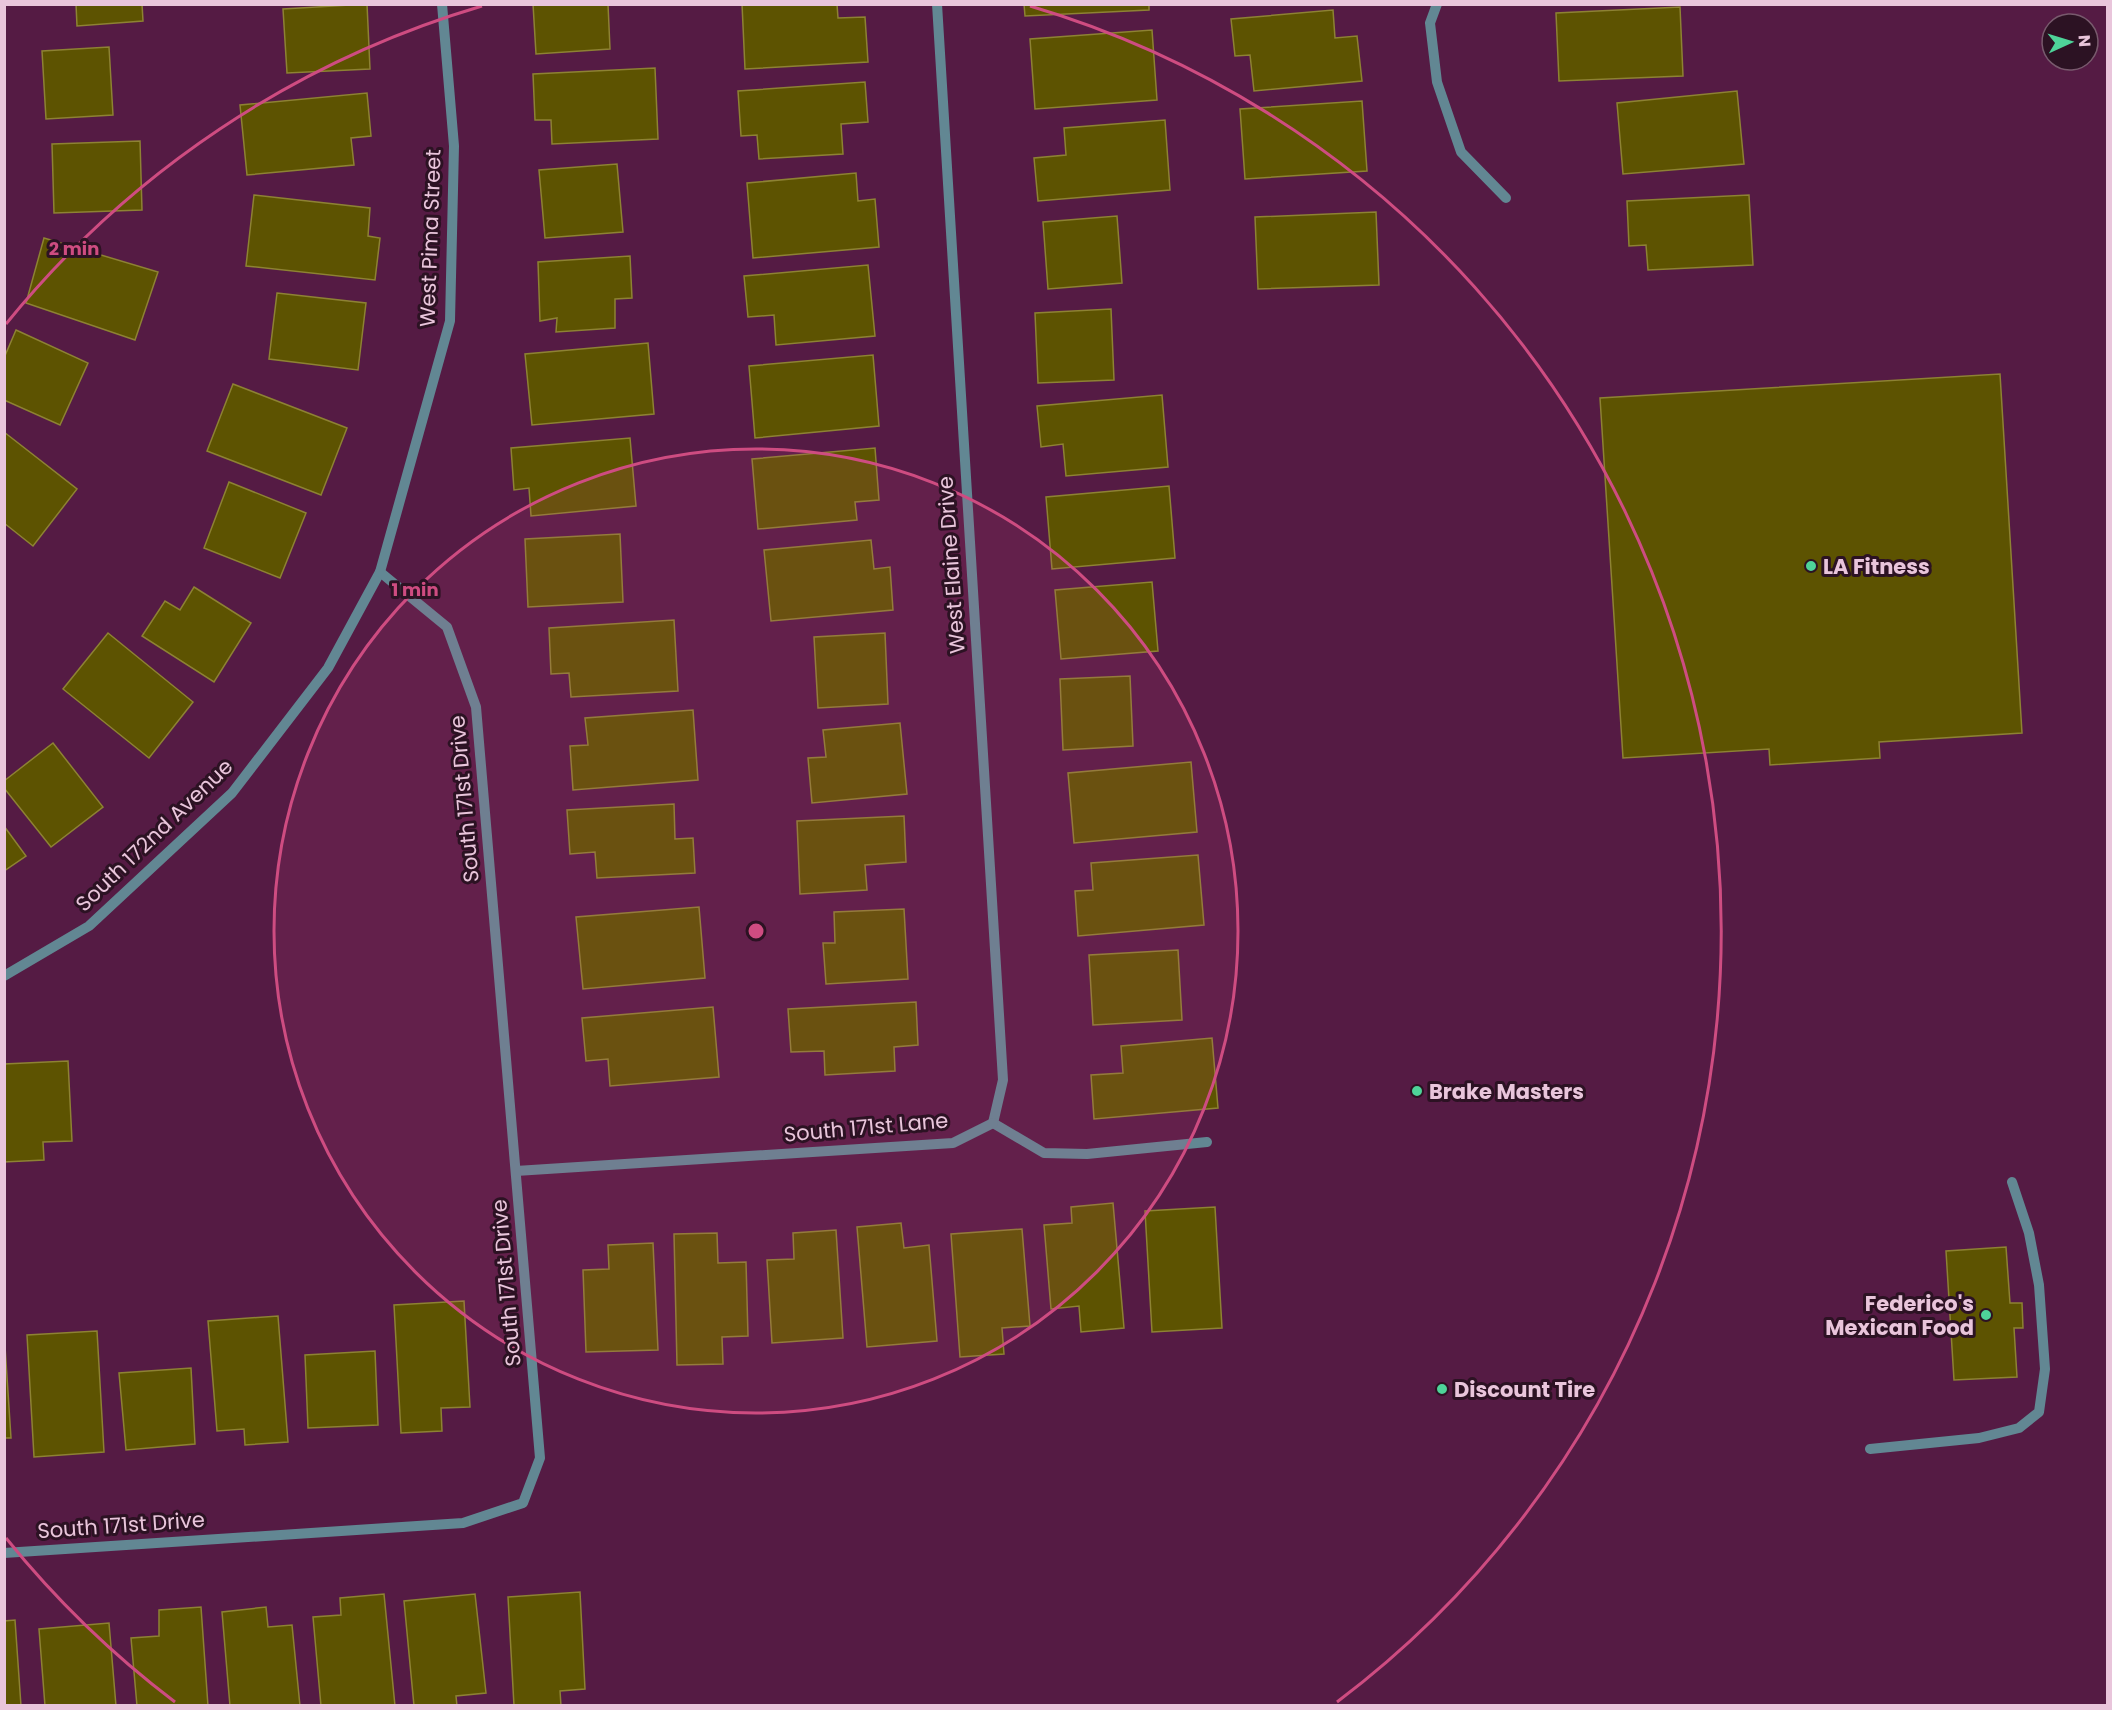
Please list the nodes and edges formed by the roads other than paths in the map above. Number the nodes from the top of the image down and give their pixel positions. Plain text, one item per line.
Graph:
1 (442, 4) edge
2 (937, 4) edge
3 (1437, 4) edge
4 (1506, 198) dead end
5 (380, 572) junction
6 (4, 976) edge
7 (993, 1123) junction
8 (1207, 1142) dead end
9 (516, 1171) junction
10 (2012, 1182) dead end
11 (1870, 1449) dead end
12 (4, 1553) edge

1 - 5 street, West Pima Street
2 - 7 street, West Elaine Drive
3 - 4 street
5 - 6 street, South 172nd Avenue
5 - 9 street, South 171st Drive
7 - 8 street
7 - 9 street, South 171st Lane
9 - 12 street, South 171st Drive
10 - 11 street

